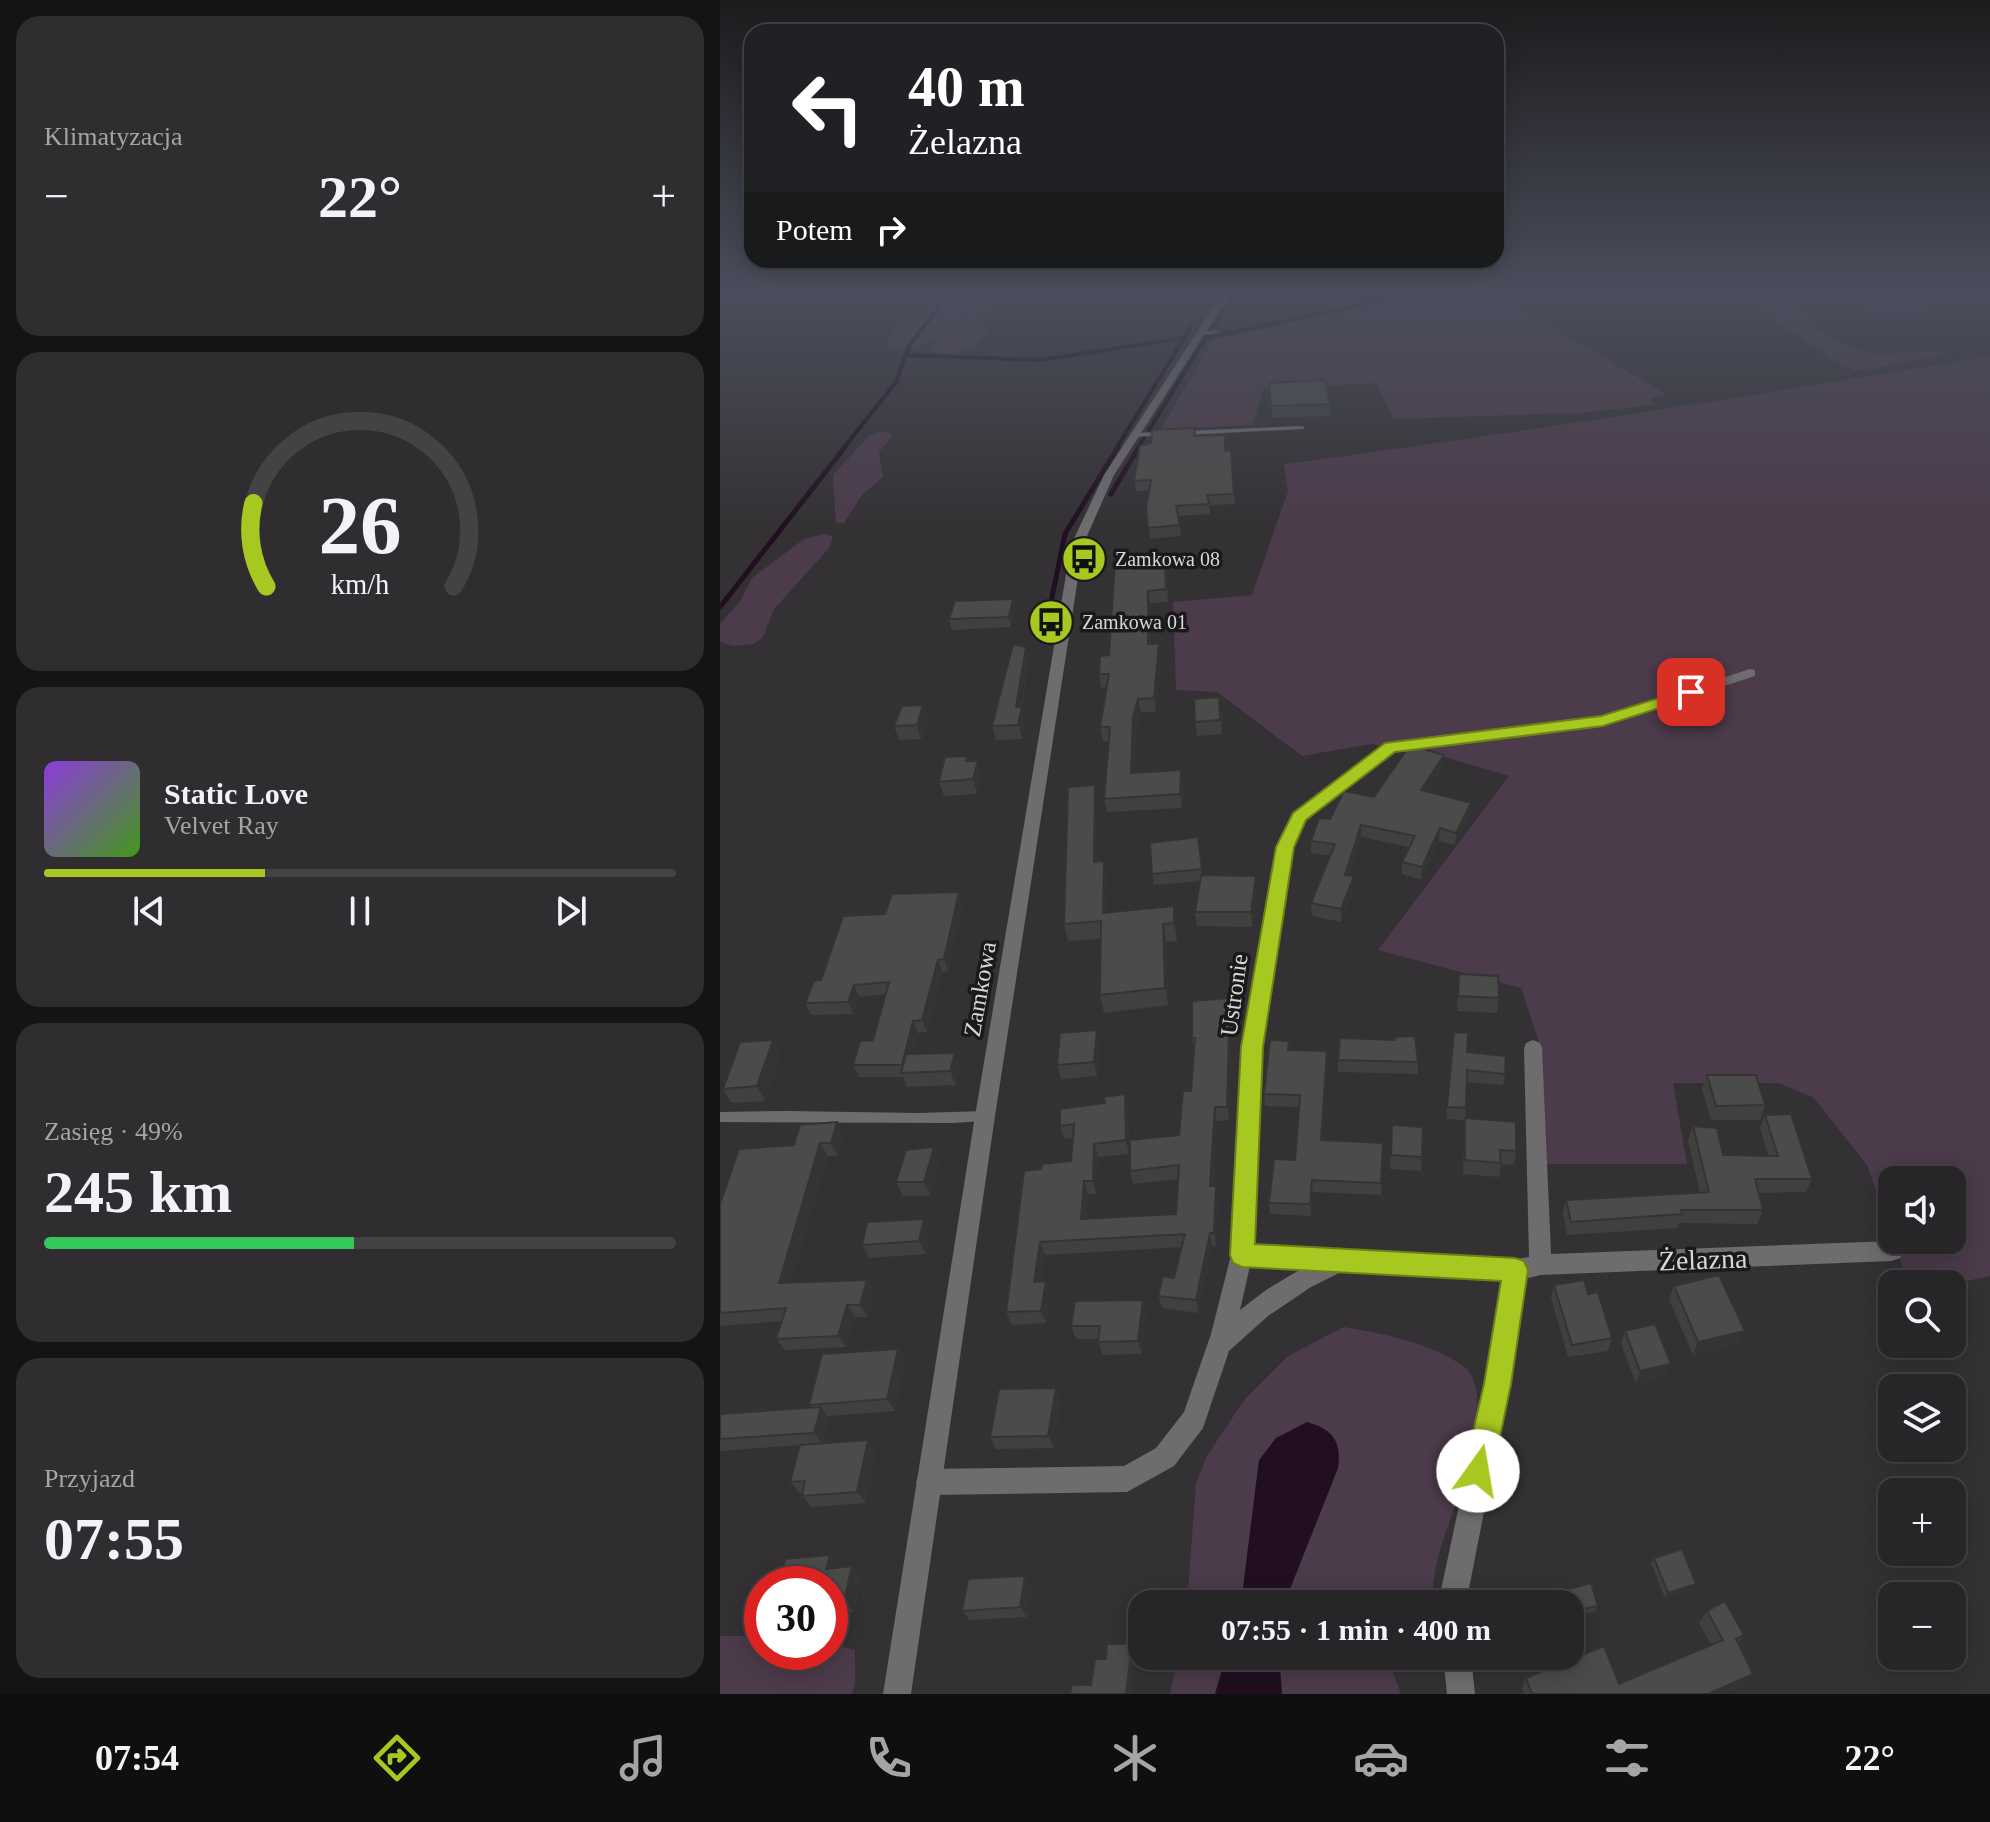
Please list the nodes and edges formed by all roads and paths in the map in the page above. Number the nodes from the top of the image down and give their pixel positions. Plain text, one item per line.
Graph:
1 (1177, 370) edge
2 (1302, 428) dead end
3 (1135, 435) junction
4 (1750, 673) dead end
5 (1533, 1048) dead end
6 (985, 1116) junction
7 (720, 1117) edge
8 (1878, 1252) edge
9 (1242, 1255) junction
10 (1341, 1262) junction
11 (1540, 1265) junction
12 (1515, 1270) junction
13 (1220, 1344) junction
14 (929, 1482) junction
15 (1455, 1590) edge
16 (1458, 1670) edge
17 (897, 1694) edge
18 (1461, 1694) edge

1 - 3 street, Zamkowa
2 - 3 lane
3 - 6 street, Zamkowa
4 - 9 street, Ustronie
5 - 11 street
6 - 7 lane
6 - 14 street, Zamkowa
8 - 11 street, Żelazna
9 - 10 street, Żelazna
9 - 13 street, Ustronie
10 - 12 street, Żelazna
10 - 13 street
11 - 12 street, Żelazna
12 - 15 street
13 - 14 street, Ustronie
14 - 17 street, Zamkowa
16 - 18 street

